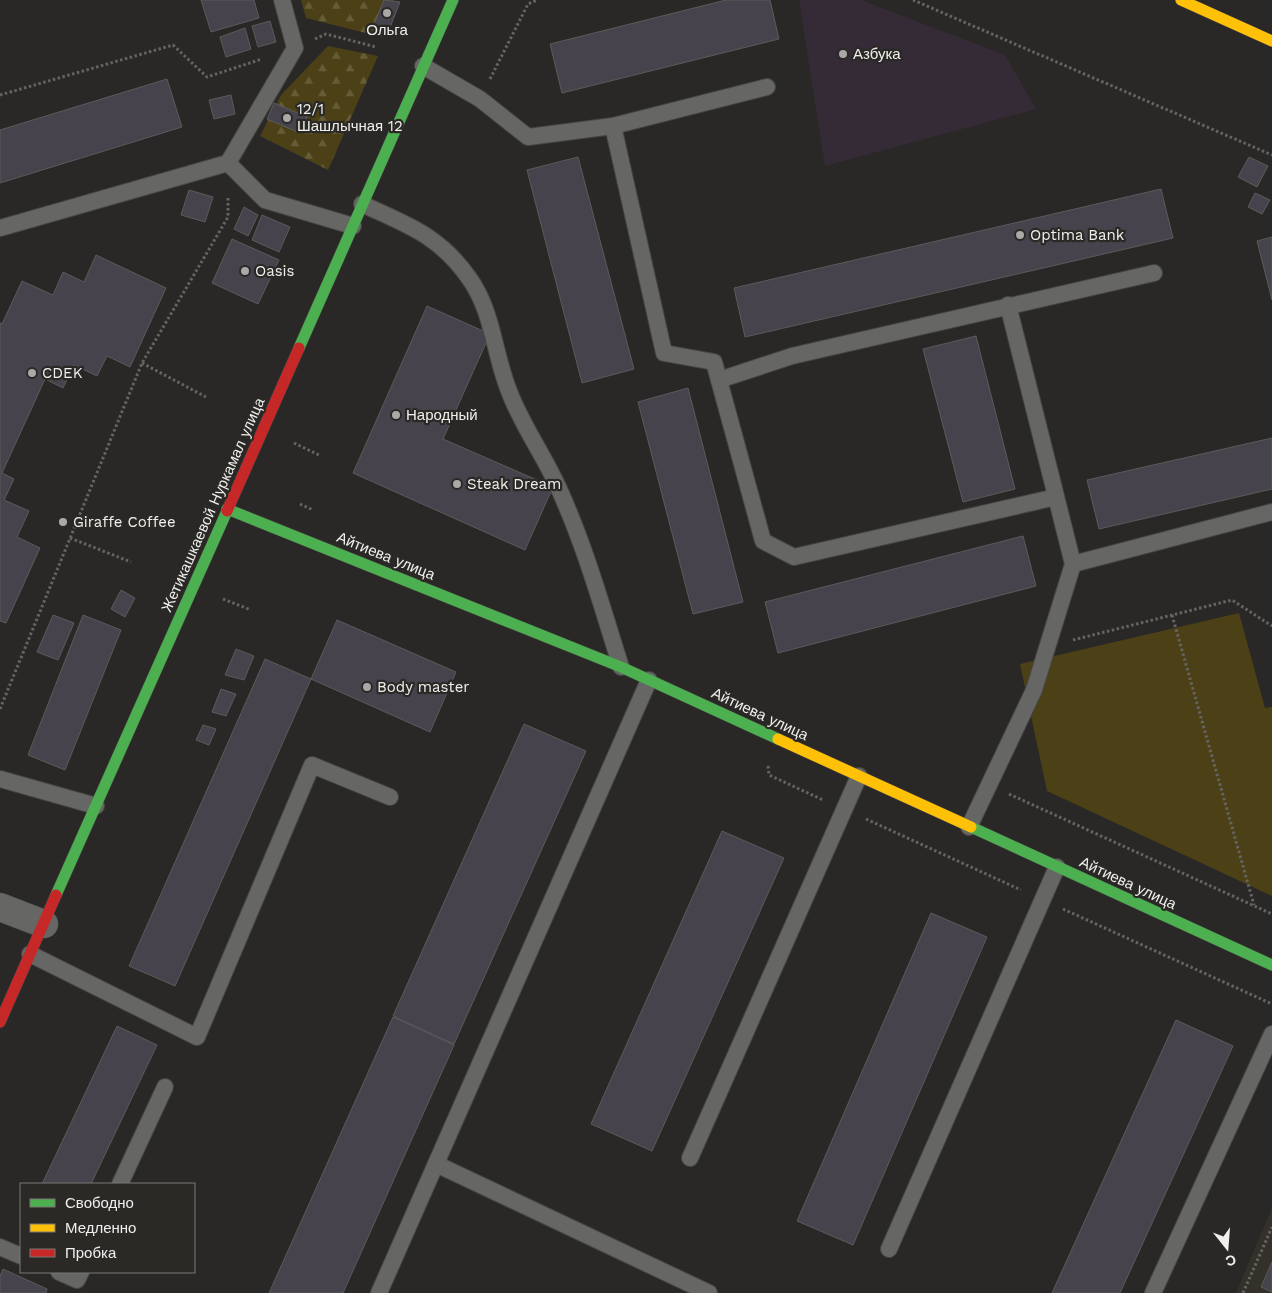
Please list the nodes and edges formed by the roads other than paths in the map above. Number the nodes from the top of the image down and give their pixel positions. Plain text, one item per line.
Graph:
1 (282, 0) edge
2 (453, 0) edge
3 (1181, 0) edge
4 (1272, 41) edge
5 (423, 66) junction
6 (767, 87) dead end
7 (613, 126) junction
8 (228, 163) junction
9 (362, 204) junction
10 (353, 226) junction
11 (0, 228) edge
12 (1154, 272) dead end
13 (1008, 305) junction
14 (719, 380) junction
15 (1056, 497) junction
16 (227, 509) junction
17 (1272, 512) edge
18 (1073, 564) junction
19 (621, 667) junction
20 (650, 680) junction
21 (859, 776) junction
22 (0, 779) edge
23 (390, 797) dead end
24 (96, 806) junction
25 (969, 826) junction
26 (1057, 866) junction
27 (0, 908) edge
28 (44, 924) junction
29 (30, 954) junction
30 (1272, 965) edge
31 (0, 1022) edge
32 (1272, 1034) edge
33 (165, 1087) dead end
34 (690, 1158) dead end
35 (436, 1164) junction
36 (120, 1183) edge
37 (0, 1247) edge
38 (889, 1249) dead end
39 (20, 1256) edge
40 (61, 1273) edge
41 (76, 1281) edge
42 (378, 1293) edge
43 (709, 1293) edge
44 (1153, 1293) edge

1 - 8 lane
2 - 5 street, Жетикашкаевой Нуркамал улица
3 - 4 street
5 - 7 lane
5 - 9 street, Жетикашкаевой Нуркамал улица
6 - 7 lane
7 - 14 lane
8 - 10 lane
8 - 11 lane
9 - 10 street, Жетикашкаевой Нуркамал улица
9 - 19 lane
10 - 16 street, Жетикашкаевой Нуркамал улица
12 - 13 lane
13 - 14 lane
13 - 15 lane
14 - 15 lane
15 - 18 lane
16 - 19 street, Айтиева улица
16 - 24 street, Жетикашкаевой Нуркамал улица
17 - 18 lane
18 - 25 lane
19 - 20 street, Айтиева улица
20 - 21 street, Айтиева улица
20 - 35 lane
21 - 25 street, Айтиева улица
21 - 34 lane
22 - 24 lane
23 - 29 lane
24 - 28 street, Жетикашкаевой Нуркамал улица
25 - 26 street, Айтиева улица
26 - 30 street, Айтиева улица
26 - 38 lane
27 - 28 street
28 - 29 street, Жетикашкаевой Нуркамал улица
29 - 31 street, Жетикашкаевой Нуркамал улица
32 - 44 lane
33 - 36 lane
35 - 42 lane
35 - 43 lane
37 - 39 lane
40 - 41 lane

